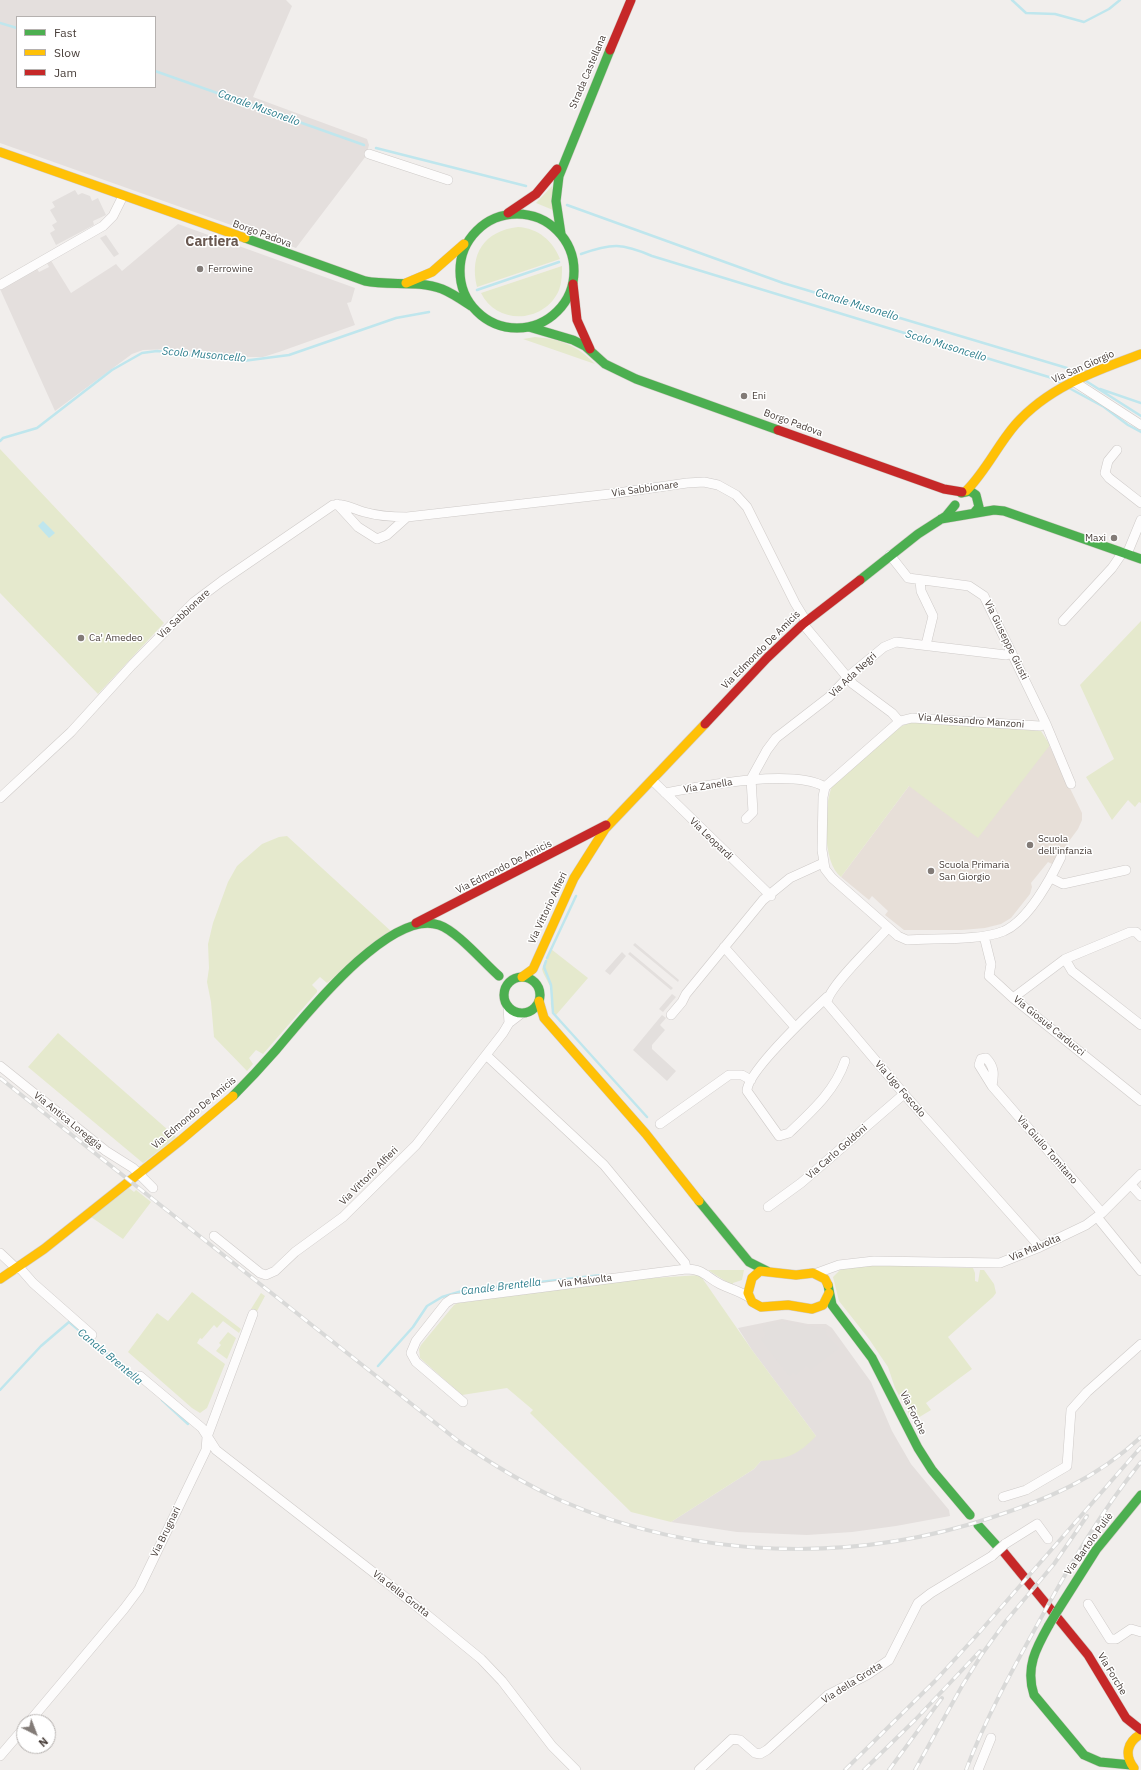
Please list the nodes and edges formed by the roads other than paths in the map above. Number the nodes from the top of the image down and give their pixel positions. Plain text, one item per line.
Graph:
1 (630, 0) edge
2 (0, 152) edge
3 (566, 153) junction
4 (369, 154) dead end
5 (448, 180) dead end
6 (123, 196) junction
7 (504, 215) junction
8 (561, 234) junction
9 (470, 238) junction
10 (573, 284) junction
11 (0, 285) edge
12 (396, 286) junction
13 (471, 306) junction
14 (529, 327) junction
15 (593, 354) junction
16 (1141, 354) edge
17 (1069, 383) junction
18 (1141, 426) edge
19 (1118, 450) dead end
20 (978, 480) junction
21 (944, 489) junction
22 (964, 492) junction
23 (978, 498) junction
24 (1141, 503) edge
25 (337, 504) junction
26 (955, 504) junction
27 (994, 510) junction
28 (970, 514) junction
29 (407, 517) junction
30 (941, 519) junction
31 (1141, 520) edge
32 (1125, 553) junction
33 (890, 555) junction
34 (1141, 559) edge
35 (920, 580) junction
36 (1063, 621) dead end
37 (804, 622) junction
38 (926, 645) junction
39 (1012, 653) junction
40 (847, 678) junction
41 (899, 721) junction
42 (1046, 724) junction
43 (751, 779) junction
44 (653, 781) junction
45 (1071, 784) dead end
46 (825, 787) junction
47 (665, 793) junction
48 (0, 798) edge
49 (616, 818) junction
50 (746, 819) dead end
51 (566, 847) junction
52 (586, 857) junction
53 (1061, 857) dead end
54 (823, 863) junction
55 (1126, 870) dead end
56 (1051, 878) junction
57 (770, 896) junction
58 (450, 905) junction
59 (408, 928) junction
60 (888, 928) junction
61 (447, 929) junction
62 (984, 936) junction
63 (1141, 938) edge
64 (467, 947) junction
65 (726, 949) junction
66 (1065, 960) junction
67 (533, 970) junction
68 (499, 976) junction
69 (519, 978) junction
70 (537, 985) junction
71 (505, 990) junction
72 (827, 997) junction
73 (1013, 998) junction
74 (539, 1001) junction
75 (508, 1007) junction
76 (524, 1013) junction
77 (671, 1015) dead end
78 (544, 1018) junction
79 (509, 1022) junction
80 (1141, 1025) edge
81 (795, 1027) junction
82 (486, 1054) junction
83 (845, 1061) dead end
84 (0, 1066) edge
85 (751, 1080) junction
86 (992, 1086) dead end
87 (904, 1094) junction
88 (1141, 1101) edge
89 (660, 1124) dead end
90 (138, 1173) junction
91 (1141, 1174) edge
92 (1131, 1185) junction
93 (153, 1188) dead end
94 (1141, 1196) edge
95 (768, 1206) dead end
96 (1099, 1215) junction
97 (214, 1236) dead end
98 (1040, 1247) junction
99 (0, 1253) edge
100 (749, 1262) junction
101 (836, 1266) junction
102 (18, 1268) junction
103 (686, 1268) junction
104 (767, 1271) junction
105 (1141, 1271) edge
106 (817, 1273) junction
107 (0, 1279) edge
108 (751, 1279) junction
109 (734, 1289) junction
110 (829, 1289) junction
111 (750, 1298) junction
112 (818, 1308) junction
113 (253, 1314) dead end
114 (840, 1316) junction
115 (92, 1335) dead end
116 (1141, 1344) edge
117 (140, 1376) dead end
118 (463, 1402) dead end
119 (207, 1437) junction
120 (1141, 1495) edge
121 (1004, 1498) dead end
122 (970, 1515) dead end
123 (978, 1525) dead end
124 (1048, 1539) dead end
125 (1001, 1547) junction
126 (1088, 1604) dead end
127 (1141, 1631) edge
128 (36, 1714) edge
129 (1126, 1718) junction
130 (1141, 1730) edge
131 (1141, 1734) edge
132 (16, 1737) edge
133 (991, 1738) dead end
134 (1128, 1747) junction
135 (0, 1756) edge
136 (1114, 1761) junction
137 (1134, 1767) edge
138 (576, 1770) edge
139 (699, 1770) edge
140 (978, 1770) edge

1 - 3 street, Strada Castellana
2 - 6 street, Borgo Padova
3 - 7 street, Strada Castellana
3 - 8 street, Strada Castellana
4 - 5 street
6 - 11 street
6 - 12 street, Borgo Padova
7 - 8 street
7 - 9 street
8 - 10 street
9 - 12 street, Borgo Padova
9 - 13 street
10 - 14 street
10 - 15 street, Borgo Padova
12 - 13 street, Borgo Padova
13 - 14 street
14 - 15 street, Borgo Padova
15 - 21 street, Borgo Padova
16 - 17 street, Via San Giorgio
17 - 18 street
17 - 20 street, Via San Giorgio
19 - 24 street
20 - 22 street, Via San Giorgio
20 - 23 street
21 - 22 street, Borgo Padova
21 - 26 street
22 - 23 street
22 - 26 street
23 - 27 street
23 - 28 street
25 - 29 street, Via Sabbionare
25 - 29 street
25 - 48 street, Via Sabbionare
26 - 28 street
26 - 30 street, Via Edmondo De Amicis
27 - 28 street
27 - 32 street
28 - 30 street, Via Edmondo De Amicis
29 - 37 street, Via Sabbionare
30 - 33 street, Via Edmondo De Amicis
31 - 32 street
32 - 34 street
32 - 36 street
33 - 35 street, Via Giuseppe Giusti
33 - 37 street, Via Edmondo De Amicis
35 - 38 street
35 - 39 street, Via Giuseppe Giusti
37 - 40 street, Via Sabbionare
37 - 44 street, Via Edmondo De Amicis
38 - 39 street, Via Ada Negri
38 - 40 street, Via Ada Negri
39 - 42 street, Via Giuseppe Giusti
40 - 41 street, Via Sabbionare
40 - 43 street, Via Ada Negri
41 - 42 street, Via Alessandro Manzoni
41 - 46 street
42 - 45 street, Via Giuseppe Giusti
43 - 46 street, Via Zanella
43 - 47 street, Via Zanella
43 - 50 street
44 - 47 street, Via Leopardi
44 - 49 street, Via Edmondo De Amicis
46 - 54 street
47 - 57 street, Via Leopardi
49 - 51 street, Via Edmondo De Amicis
49 - 52 street, Via Edmondo De Amicis
51 - 52 street, Via Edmondo De Amicis
51 - 58 street, Via Edmondo De Amicis
52 - 67 street, Via Vittorio Alfieri
53 - 56 street
54 - 57 street
54 - 60 street
55 - 56 street
56 - 62 street
57 - 65 street
58 - 59 street, Via Edmondo De Amicis
58 - 61 street, Via Edmondo De Amicis
59 - 61 street
59 - 64 street
59 - 90 street, Via Edmondo De Amicis
60 - 62 street
60 - 72 street
61 - 64 street
62 - 73 street, Via Giosuè Carducci
63 - 66 street
64 - 68 street
65 - 77 street
65 - 81 street
66 - 73 street
66 - 80 street
67 - 69 street
67 - 70 street
68 - 69 street
68 - 71 street
69 - 70 street
69 - 71 street
70 - 74 street
71 - 75 street
72 - 81 street
72 - 87 street, Via Ugo Foscolo
73 - 88 street, Via Giosuè Carducci
74 - 76 street
74 - 78 street
75 - 76 street
75 - 79 street
76 - 78 street
76 - 79 street, Via Vittorio Alfieri
78 - 100 street
79 - 82 street, Via Vittorio Alfieri
81 - 85 street
82 - 97 street, Via Vittorio Alfieri
82 - 103 street
83 - 85 street
84 - 90 street, Via Antica Loreggia
85 - 89 street
86 - 96 street, Via Giulio Tomitano
87 - 95 street, Via Carlo Goldoni
87 - 98 street, Via Ugo Foscolo
90 - 93 street
90 - 102 street, Via Edmondo De Amicis
91 - 92 street, Via Malvolta
92 - 94 street
92 - 96 street, Via Malvolta
96 - 98 street, Via Malvolta
96 - 105 street, Via Giulio Tomitano
98 - 101 street, Via Malvolta
99 - 102 street
100 - 104 street
100 - 108 street
101 - 106 street, Via Malvolta
101 - 110 street
102 - 107 street, Via Edmondo De Amicis
102 - 115 street
103 - 109 street, Via Malvolta
103 - 118 street, Via Malvolta
104 - 106 street
104 - 108 street
106 - 110 street
108 - 109 street
108 - 111 street
109 - 111 street, Via Malvolta
110 - 112 street
110 - 114 street, Via Forche
111 - 112 street
112 - 114 street
113 - 119 street, Via Brugnari
114 - 122 street, Via Forche
116 - 121 street
117 - 119 street, Via della Grotta
119 - 128 street, Via Brugnari
119 - 138 street, Via della Grotta
120 - 136 street, Via Bartolo Puliè, bridge
123 - 125 street, Via Forche
124 - 125 street, Via della Grotta
125 - 129 street, Via Forche
125 - 139 street, Via della Grotta, bridge
126 - 127 street, Via Forche
129 - 130 street, Via Forche
129 - 134 street, Via Forche
131 - 134 street
132 - 135 street
133 - 140 street
134 - 136 street
134 - 137 street, Via Forche
136 - 137 street, Via Bartolo Puliè

